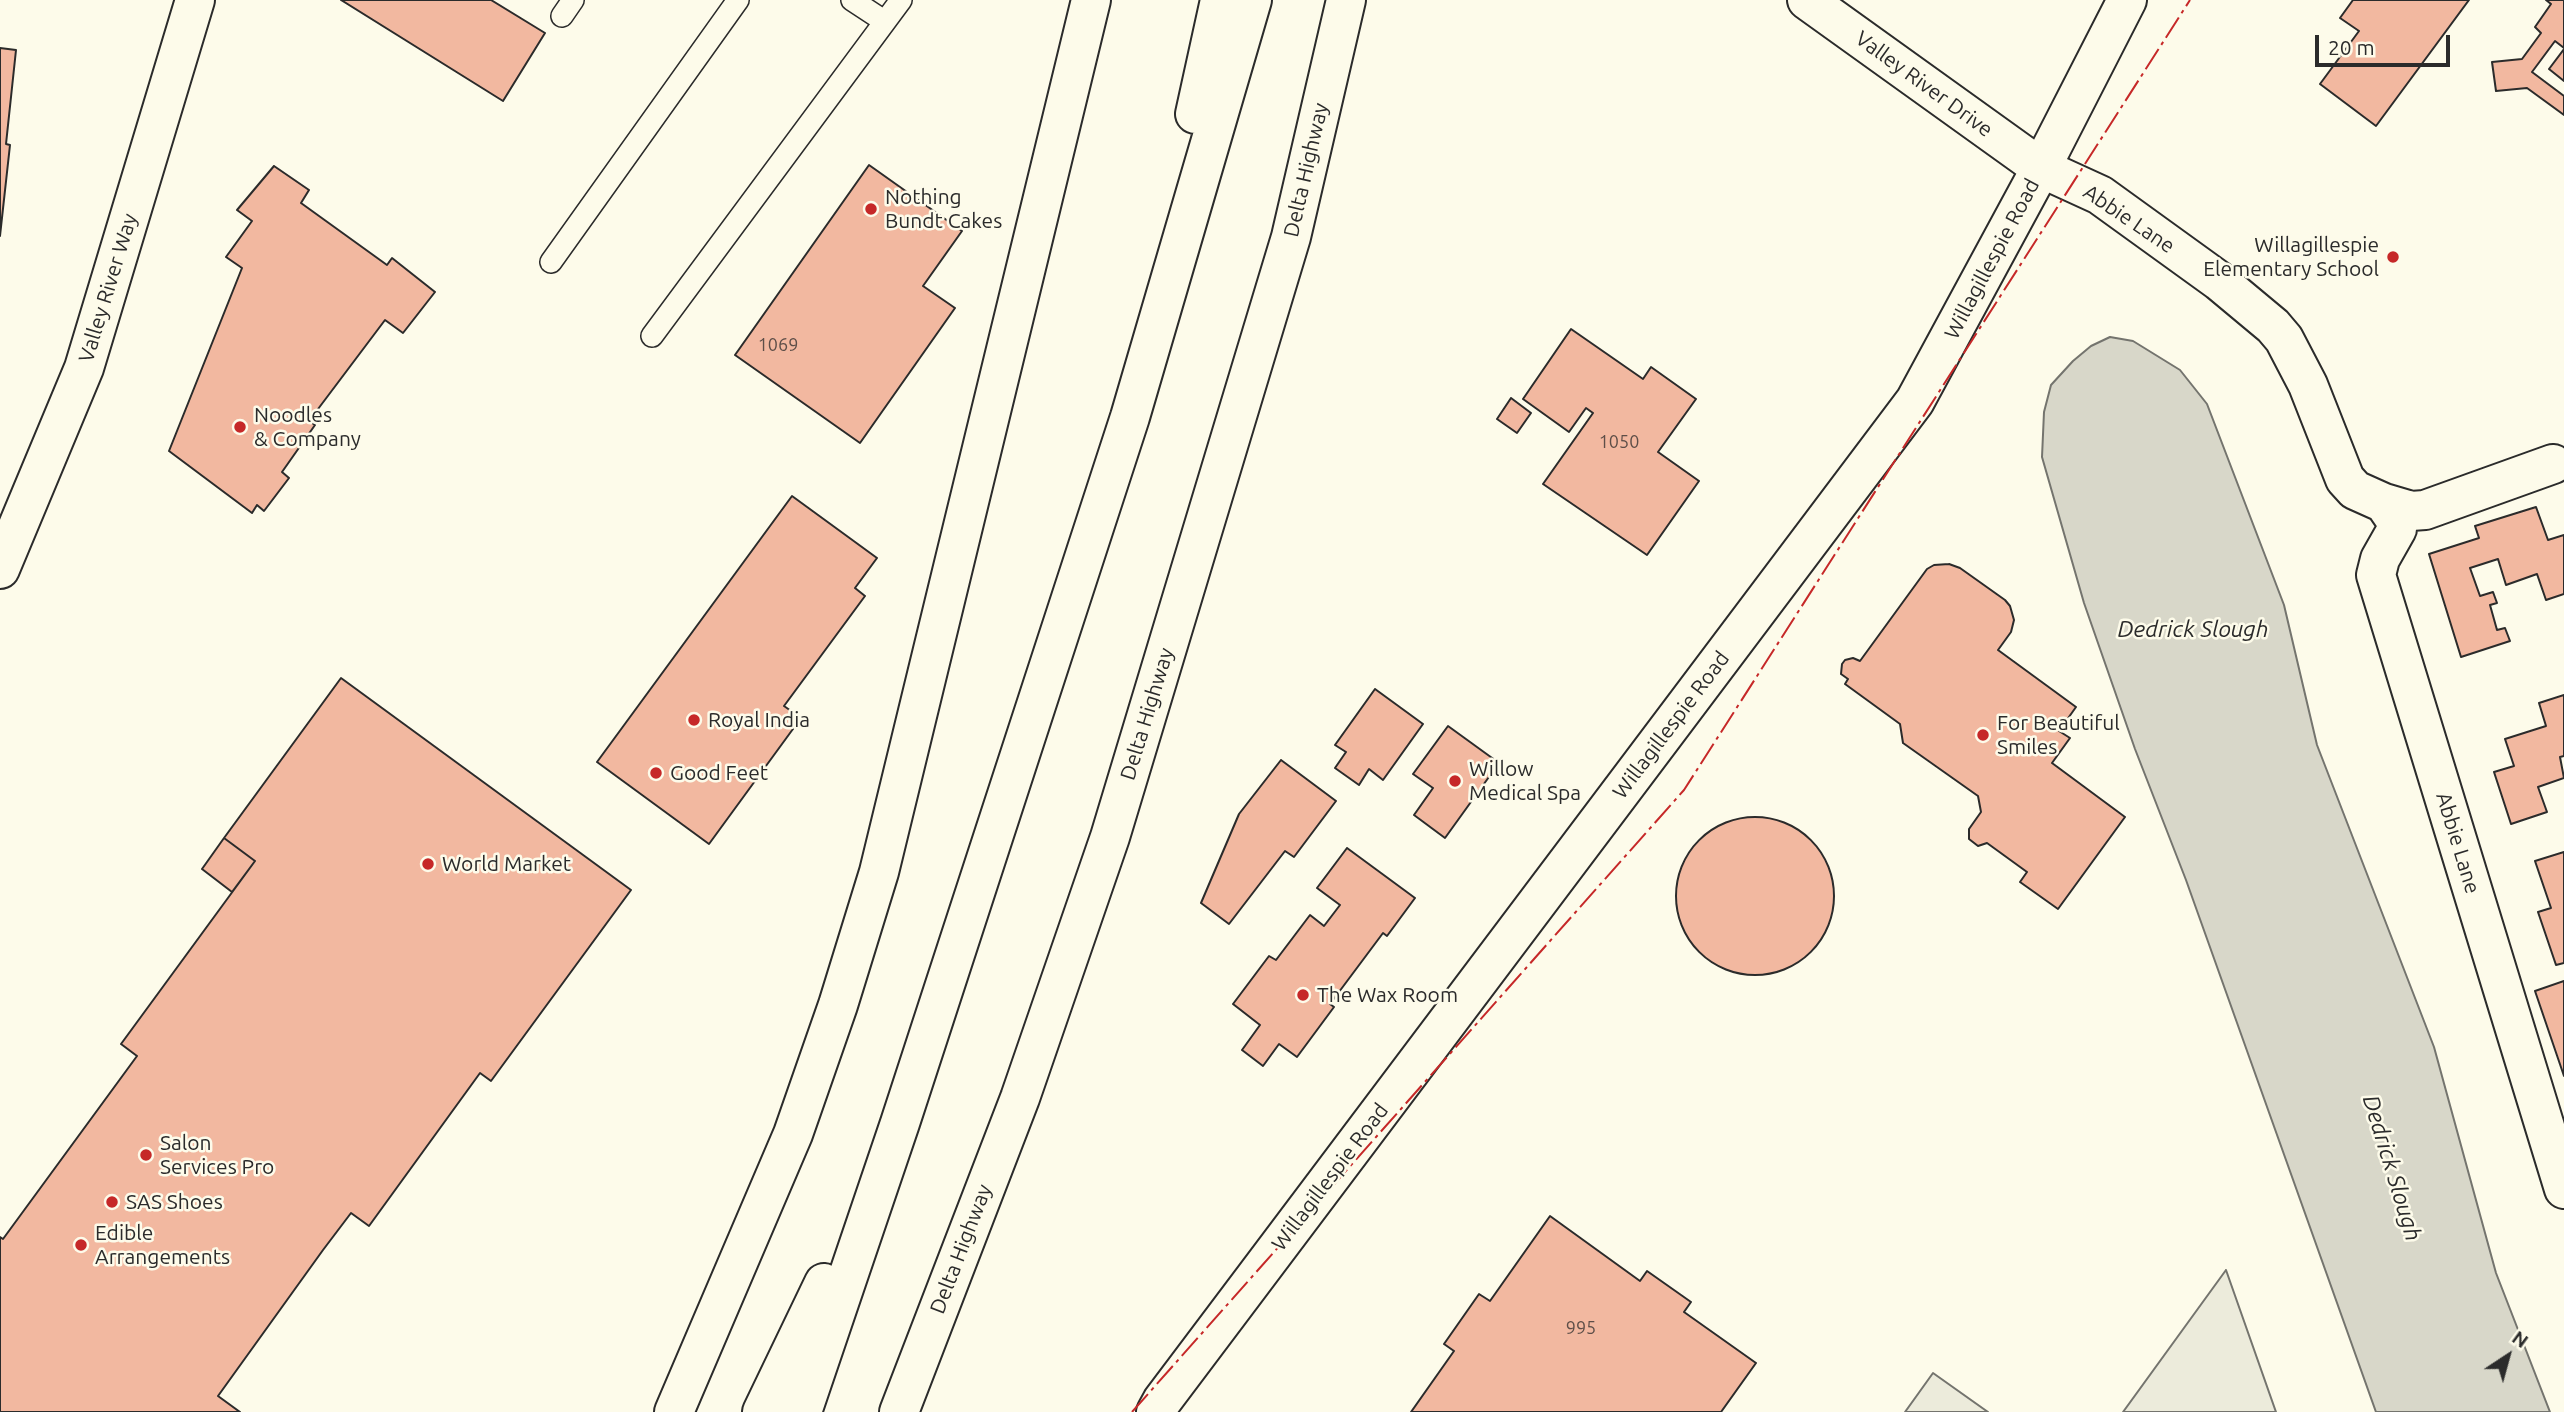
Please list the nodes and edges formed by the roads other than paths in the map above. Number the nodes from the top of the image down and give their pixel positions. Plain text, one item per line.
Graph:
1 (195, 0) edge
2 (738, 0) edge
3 (852, 0) edge
4 (901, 0) edge
5 (1091, 0) edge
6 (1220, 0) edge
7 (1252, 0) edge
8 (1346, 0) edge
9 (1367, 0) edge
10 (1807, 0) edge
11 (2127, 0) edge
12 (884, 21) junction
13 (2041, 168) junction
14 (1290, 237) junction
15 (551, 262) dead end
16 (652, 336) dead end
17 (1130, 417) junction
18 (2553, 464) dead end
19 (2384, 503) junction
20 (0, 569) edge
21 (900, 1123) junction
22 (2564, 1189) edge
23 (674, 1412) edge
24 (762, 1412) edge
25 (802, 1412) edge
26 (899, 1412) edge
27 (1156, 1412) edge

1 - 20 main road, Valley River Way
2 - 15 lane
3 - 12 lane
4 - 12 lane
5 - 23 main road
6 - 17 main road
7 - 17 main road
8 - 14 main road, Delta Highway
9 - 14 main road
10 - 13 main road, Valley River Drive
11 - 13 main road, Willagillespie Road
12 - 16 lane
13 - 19 main road, Abbie Lane
13 - 27 main road, Willagillespie Road
14 - 26 main road, Delta Highway
17 - 21 main road
18 - 19 main road, Abbie Lane
19 - 22 main road, Abbie Lane
21 - 24 main road
21 - 25 main road

